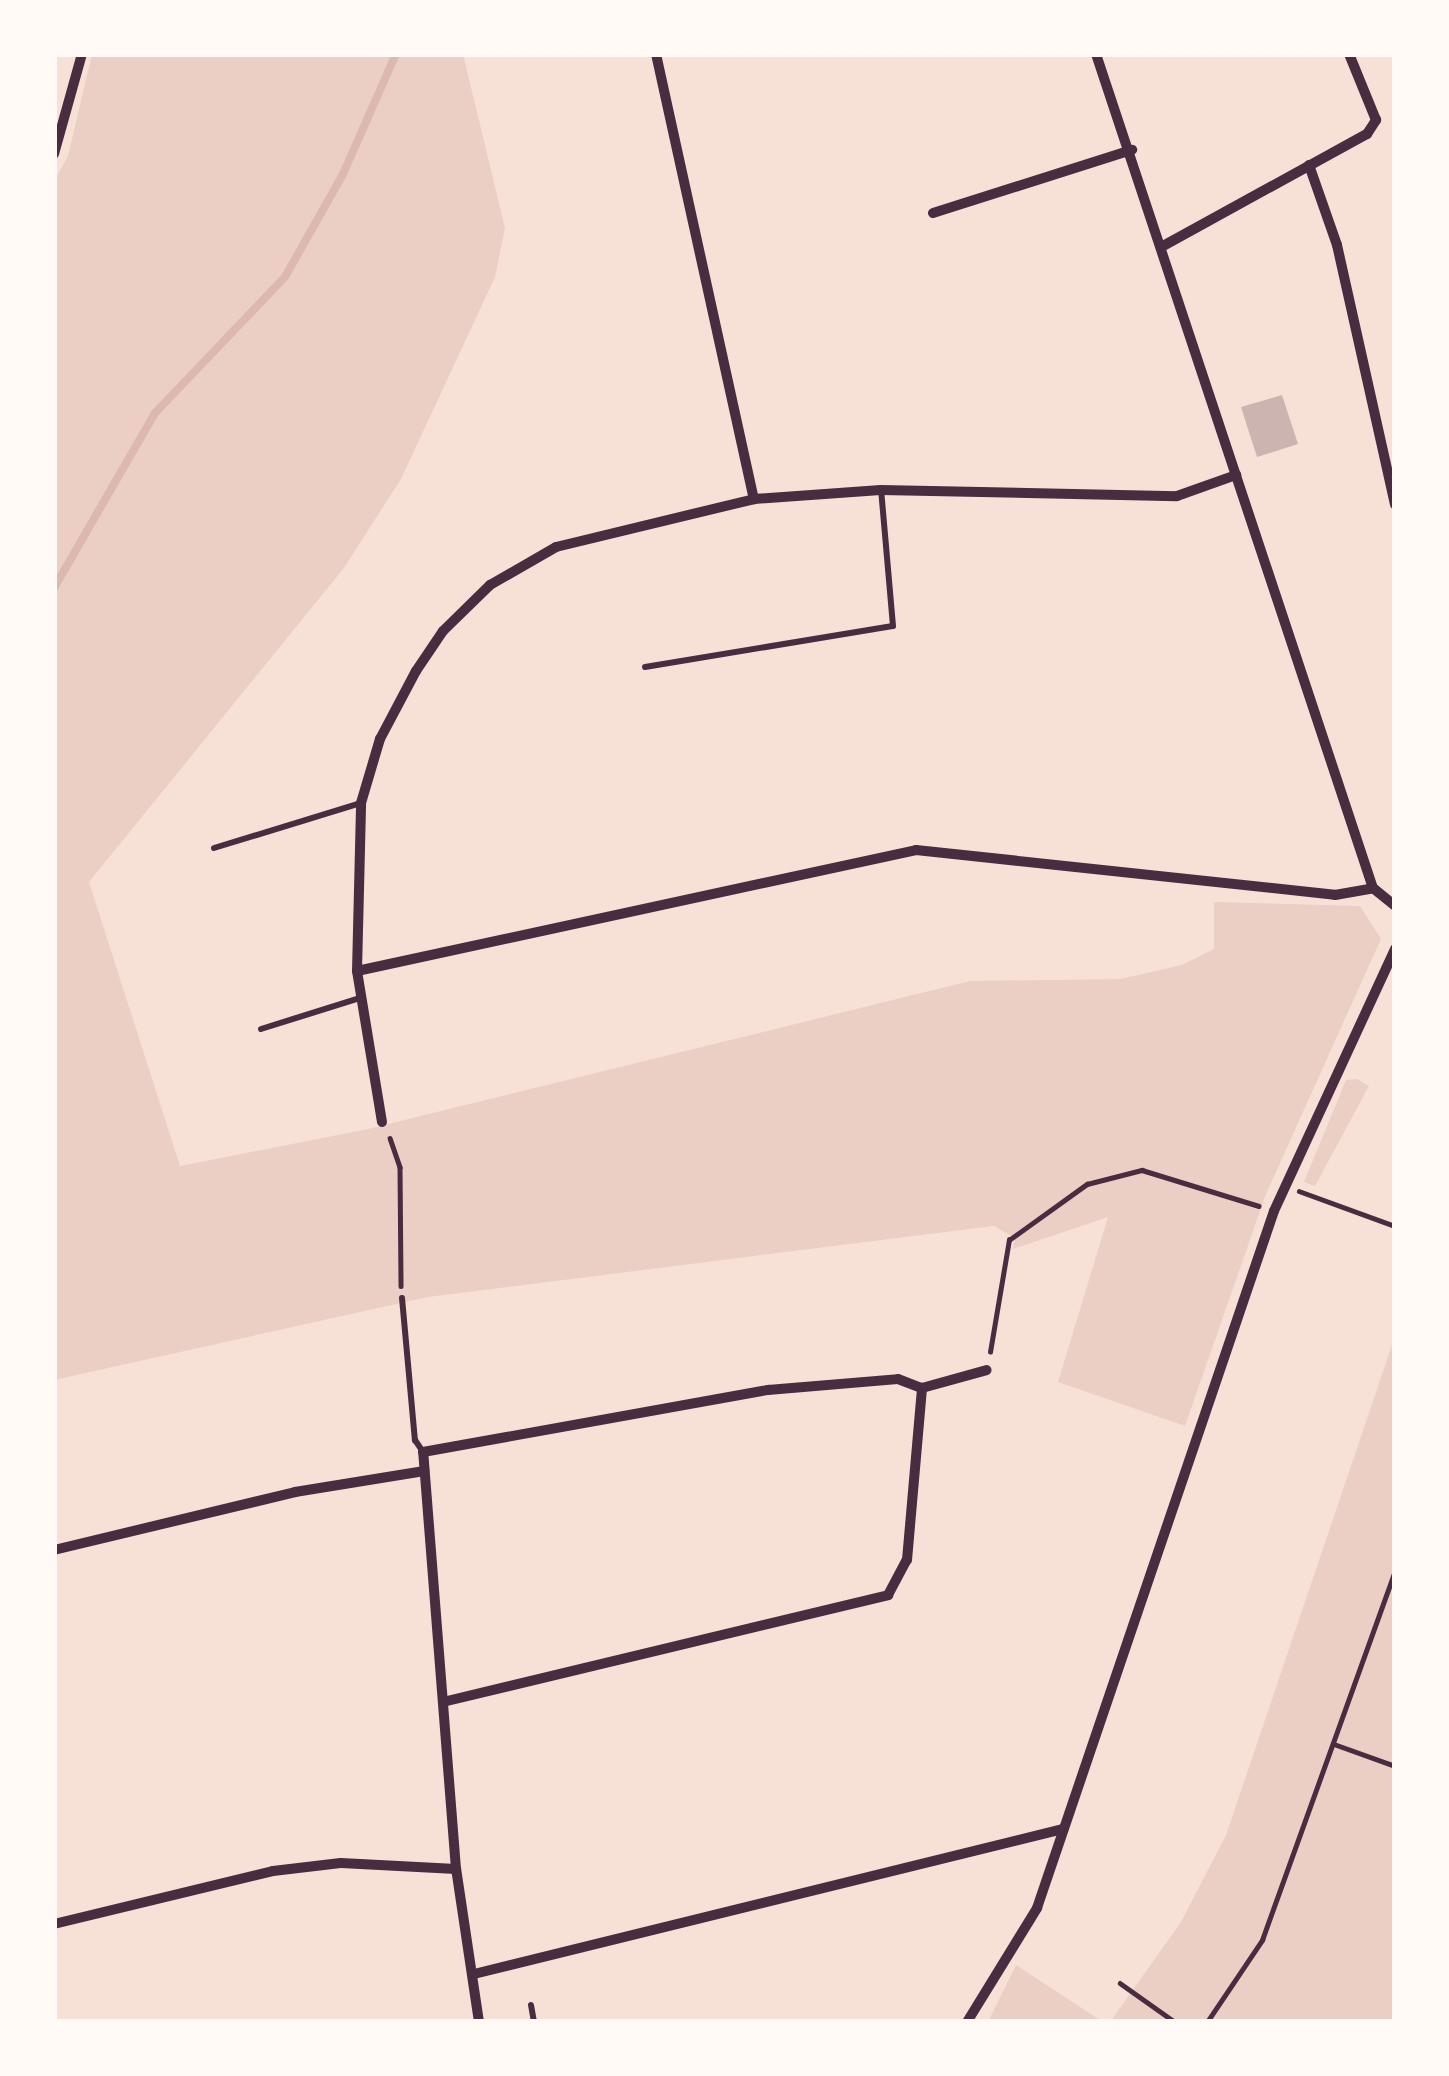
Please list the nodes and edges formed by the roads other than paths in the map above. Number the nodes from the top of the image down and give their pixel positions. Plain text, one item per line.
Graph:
1 (82, 54) edge
2 (656, 54) edge
3 (1096, 54) edge
4 (1349, 54) edge
5 (1132, 150) junction
6 (54, 154) edge
7 (1309, 165) junction
8 (934, 213) dead end
9 (1163, 246) junction
10 (1237, 475) junction
11 (881, 490) junction
12 (754, 499) junction
13 (1395, 505) edge
14 (645, 668) dead end
15 (361, 803) junction
16 (214, 848) dead end
17 (1373, 888) junction
18 (1395, 906) edge
19 (1395, 949) edge
20 (357, 971) junction
21 (360, 998) junction
22 (261, 1029) dead end
23 (382, 1122) road end
24 (402, 1298) road end
25 (987, 1370) road end
26 (922, 1388) junction
27 (423, 1453) junction
28 (424, 1472) junction
29 (54, 1550) edge
30 (447, 1701) junction
31 (1063, 1829) junction
32 (456, 1869) junction
33 (54, 1924) edge
34 (474, 1973) junction
35 (531, 2005) dead end
36 (479, 2022) edge
37 (534, 2022) edge
38 (968, 2022) edge

1 - 6 street
2 - 12 street
3 - 5 street
4 - 7 street
5 - 8 street
5 - 9 street
7 - 9 street
7 - 13 street
9 - 10 street
10 - 11 street
10 - 17 street
11 - 12 street
11 - 14 lane
12 - 15 street
15 - 16 lane
15 - 20 street
17 - 18 street
17 - 20 street
19 - 31 street
20 - 21 street
21 - 22 lane
21 - 23 street
24 - 27 lane
25 - 26 street
26 - 27 street
26 - 30 street
27 - 28 street
28 - 29 street
28 - 30 street
30 - 32 street
31 - 34 street
31 - 38 street
32 - 33 street
32 - 34 street
34 - 36 street
35 - 37 lane

